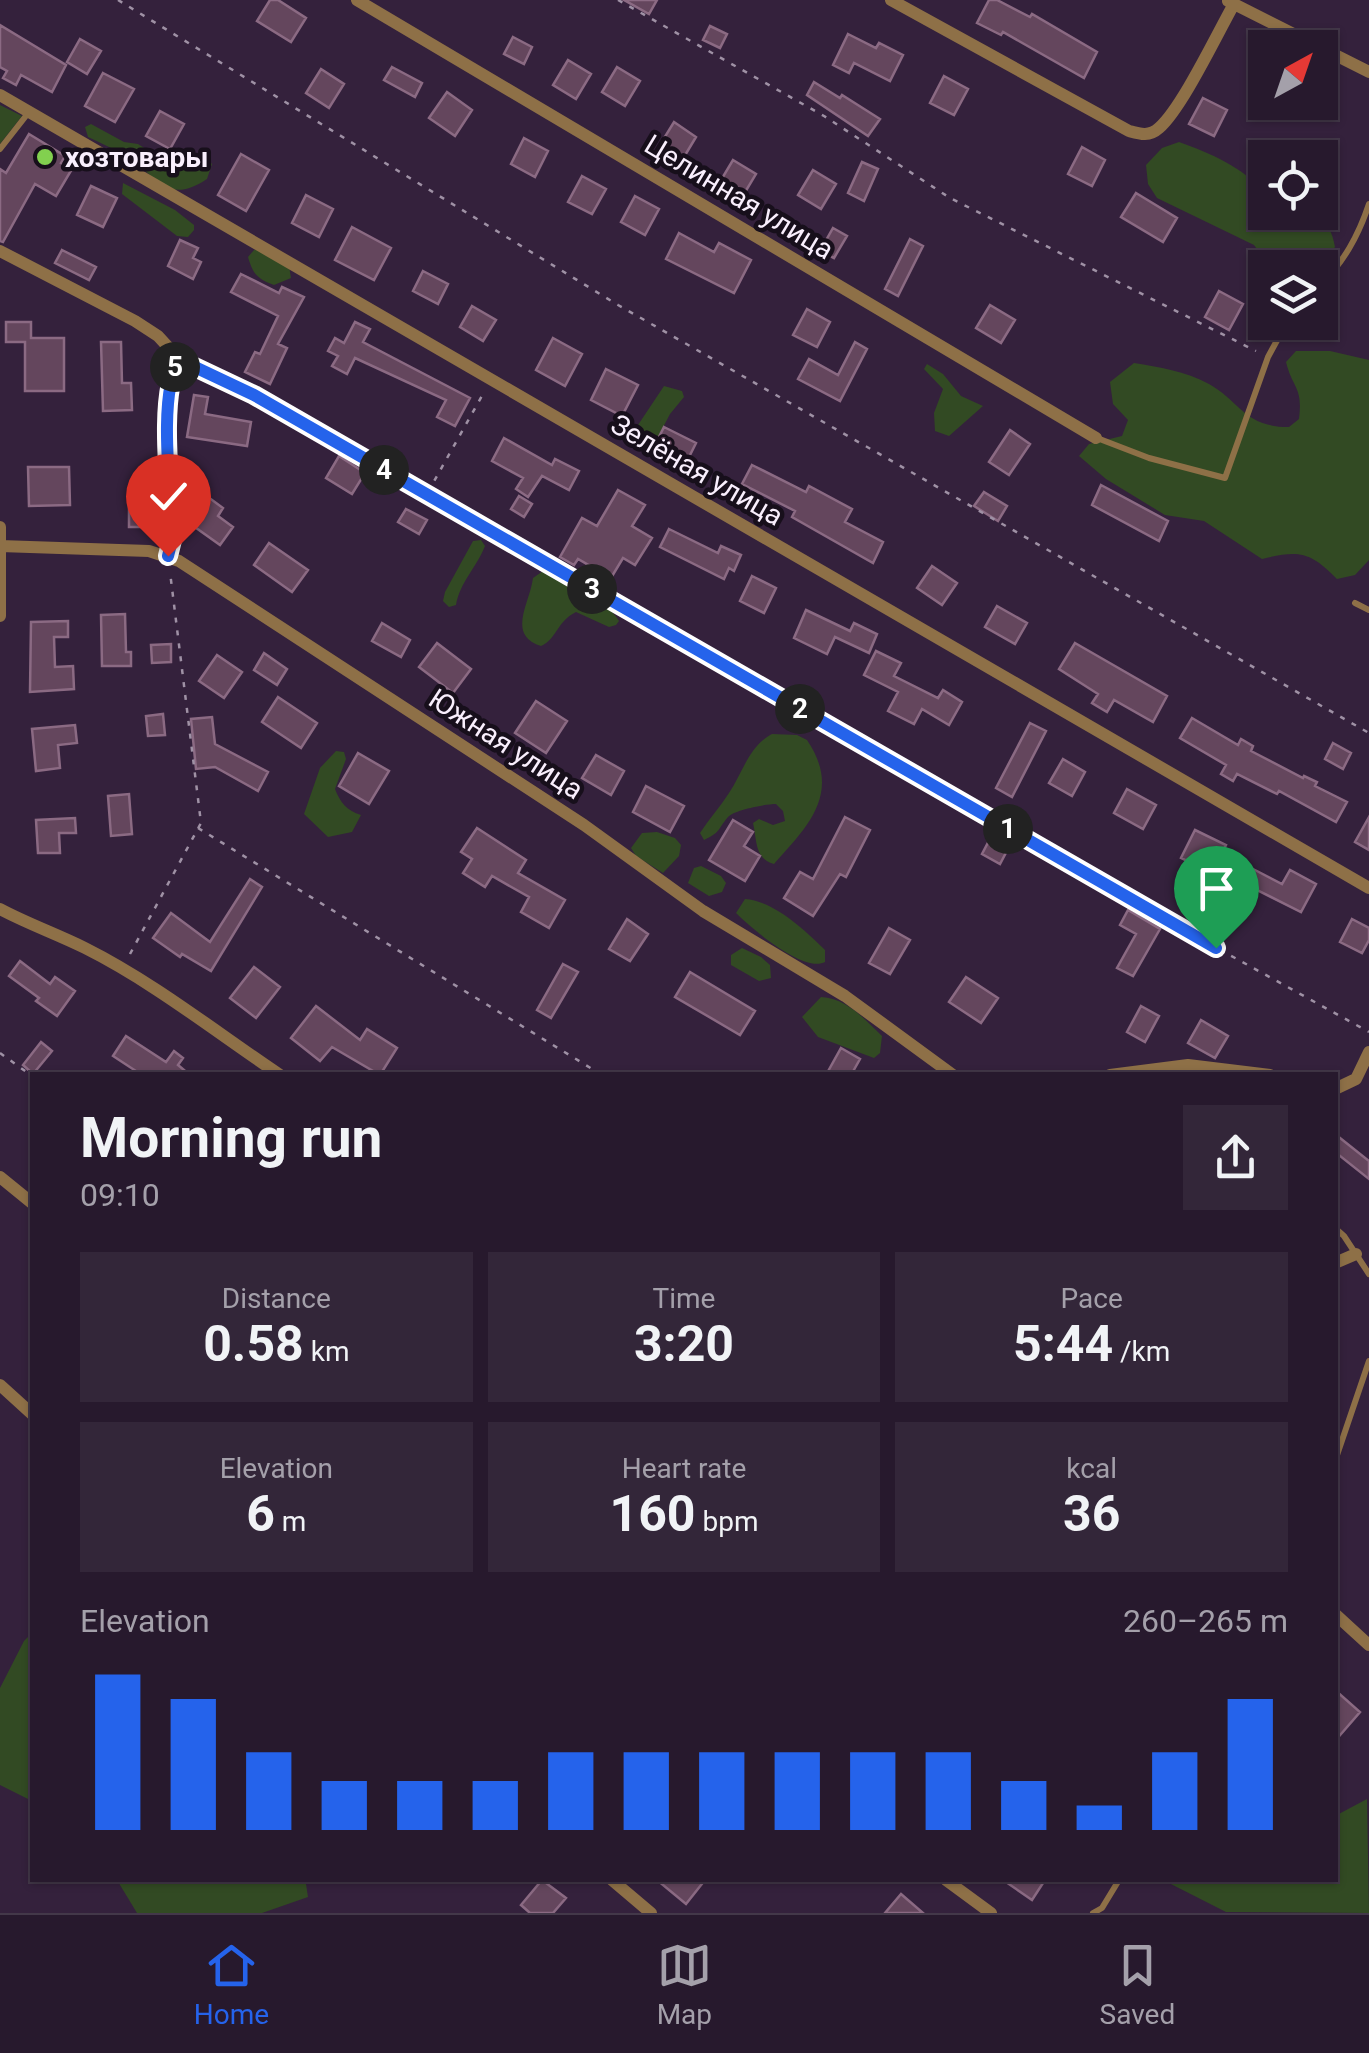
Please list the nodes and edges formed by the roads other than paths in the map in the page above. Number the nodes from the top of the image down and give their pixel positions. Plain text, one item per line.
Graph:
1 (357, 0) edge
2 (890, 0) edge
3 (1230, 2) edge
4 (1369, 72) edge
5 (0, 95) edge
6 (29, 112) junction
7 (0, 149) edge
8 (1369, 204) edge
9 (0, 251) edge
10 (1338, 267) edge
11 (1277, 340) edge
12 (180, 360) joint
13 (1096, 438) joint
14 (0, 526) edge
15 (1, 546) edge
16 (168, 556) junction
17 (1355, 603) dead end
18 (1369, 610) edge
19 (0, 616) edge
20 (1369, 888) edge
21 (0, 909) edge
22 (1369, 1052) edge
23 (276, 1072) edge
24 (949, 1072) edge
25 (1131, 1072) edge
26 (1242, 1072) edge
27 (1338, 1088) edge
28 (0, 1177) edge
29 (30, 1201) edge
30 (1338, 1232) edge
31 (1356, 1254) junction
32 (1338, 1262) edge
33 (1369, 1274) edge
34 (1369, 1360) edge
35 (0, 1385) edge
36 (30, 1412) edge
37 (1338, 1452) edge
38 (1338, 1617) edge
39 (1369, 1644) edge
40 (614, 1882) edge
41 (949, 1882) edge
42 (1118, 1882) edge
43 (651, 1913) edge
44 (991, 1913) edge
45 (1093, 1913) edge

1 - 13 street, Целинная улица
2 - 3 street
3 - 4 street
5 - 6 street, Зелёная улица
6 - 7 lane
6 - 20 street, Зелёная улица
8 - 10 lane
9 - 12 street
11 - 13 lane
12 - 16 lane
14 - 15 street
15 - 16 street, Южная улица
15 - 19 street
16 - 24 street, Южная улица
17 - 18 lane
21 - 23 street
22 - 27 street
25 - 26 street
28 - 29 street
30 - 31 lane
31 - 32 street
31 - 33 lane
34 - 37 lane
35 - 36 street
38 - 39 street
40 - 43 street
41 - 44 street
42 - 45 lane

